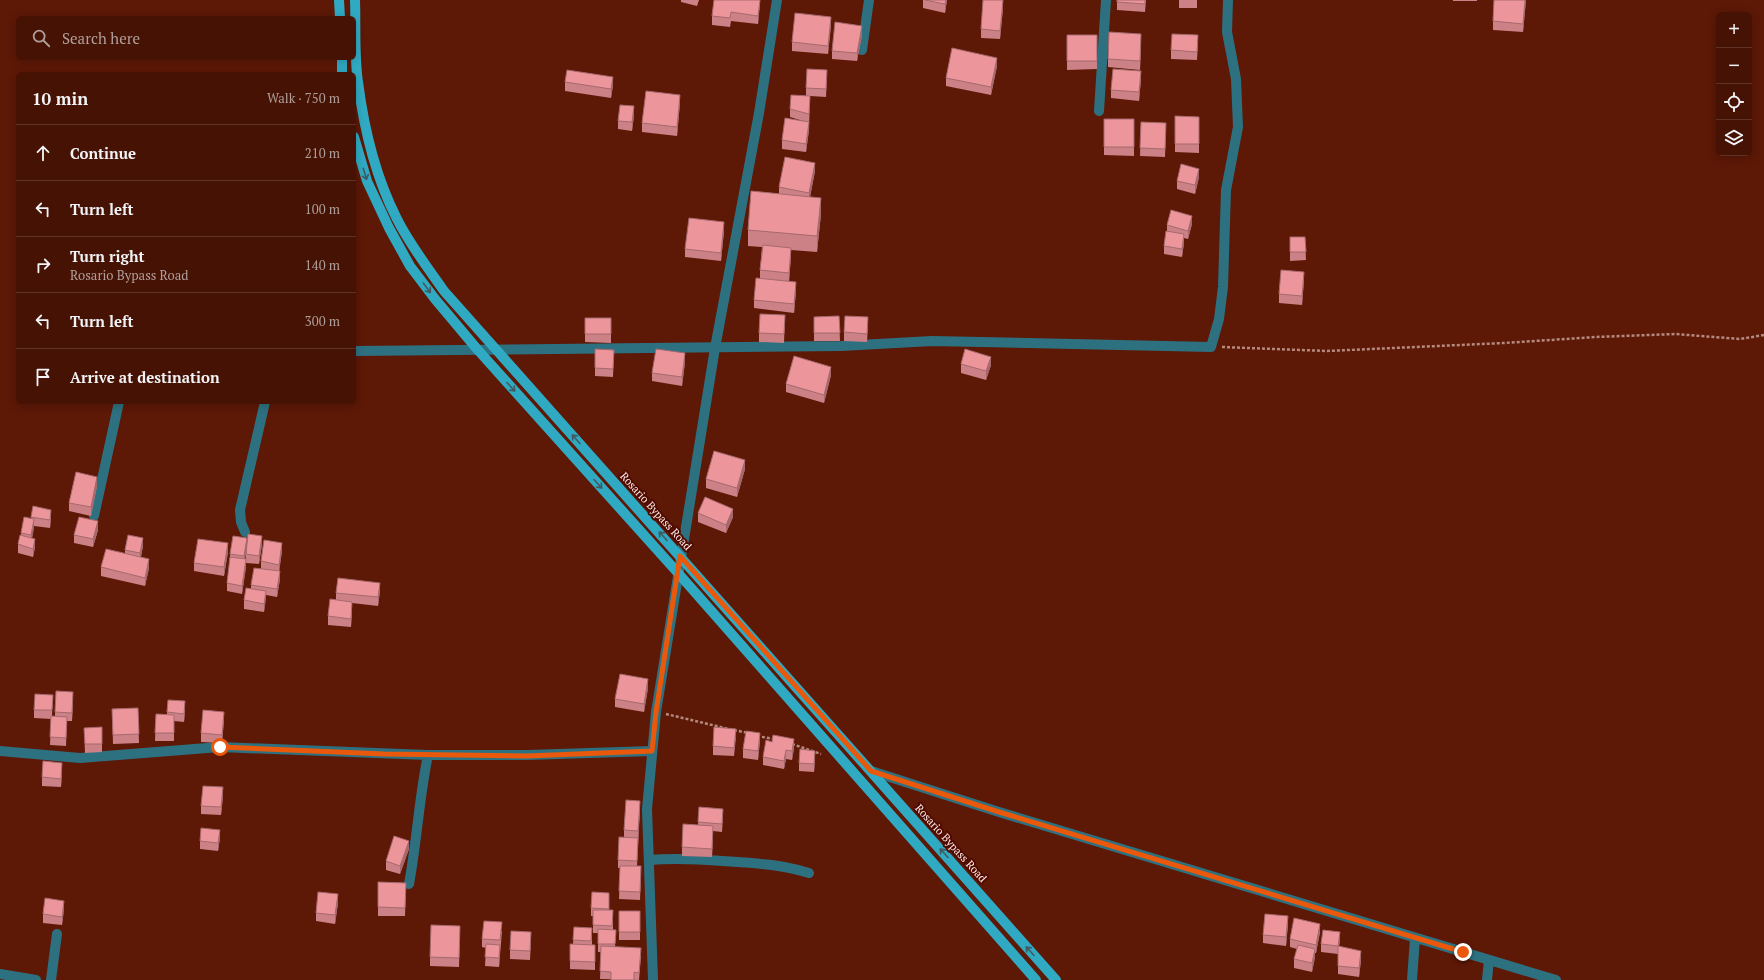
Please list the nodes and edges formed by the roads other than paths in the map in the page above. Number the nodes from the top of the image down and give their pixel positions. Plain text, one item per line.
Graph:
1 (339, 0) edge
2 (355, 0) edge
3 (777, 0) edge
4 (869, 0) edge
5 (1106, 0) edge
6 (1228, 0) edge
7 (340, 16) edge
8 (355, 16) edge
9 (356, 40) edge
10 (862, 50) dead end
11 (342, 60) edge
12 (342, 72) edge
13 (1099, 111) dead end
14 (356, 144) edge
15 (714, 348) junction
16 (495, 349) junction
17 (477, 350) junction
18 (356, 351) edge
19 (119, 404) edge
20 (265, 404) edge
21 (94, 516) dead end
22 (245, 532) dead end
23 (680, 556) junction
24 (678, 573) junction
25 (0, 751) edge
26 (652, 751) junction
27 (428, 754) junction
28 (871, 771) junction
29 (649, 860) junction
30 (809, 873) dead end
31 (409, 884) dead end
32 (57, 934) dead end
33 (1415, 938) junction
34 (1489, 960) junction
35 (0, 974) edge
36 (36, 980) edge
37 (51, 980) edge
38 (653, 980) edge
39 (1036, 980) edge
40 (1056, 980) edge
41 (1412, 980) edge
42 (1487, 980) edge
43 (1556, 980) edge

1 - 7 main road
2 - 8 main road, Rosario Bypass Road
3 - 15 street
4 - 10 street
5 - 13 street
6 - 15 street
9 - 16 main road, Rosario Bypass Road
11 - 12 main road
14 -> 17 main road
15 - 16 street
15 - 23 street
16 - 17 street
23 -> 16 main road, Rosario Bypass Road
17 - 18 street
17 -> 24 main road
19 - 21 street
20 - 22 street
23 - 24 street
23 - 28 main road, Rosario Bypass Road
24 - 26 street
24 - 39 main road
25 - 27 street
26 - 27 street
26 - 29 street
27 - 31 street
28 - 33 street
40 -> 28 main road, Rosario Bypass Road
29 - 30 street
29 - 38 street
32 - 37 street
33 - 34 street
33 - 41 street
34 - 42 street
34 - 43 street
35 - 36 street

